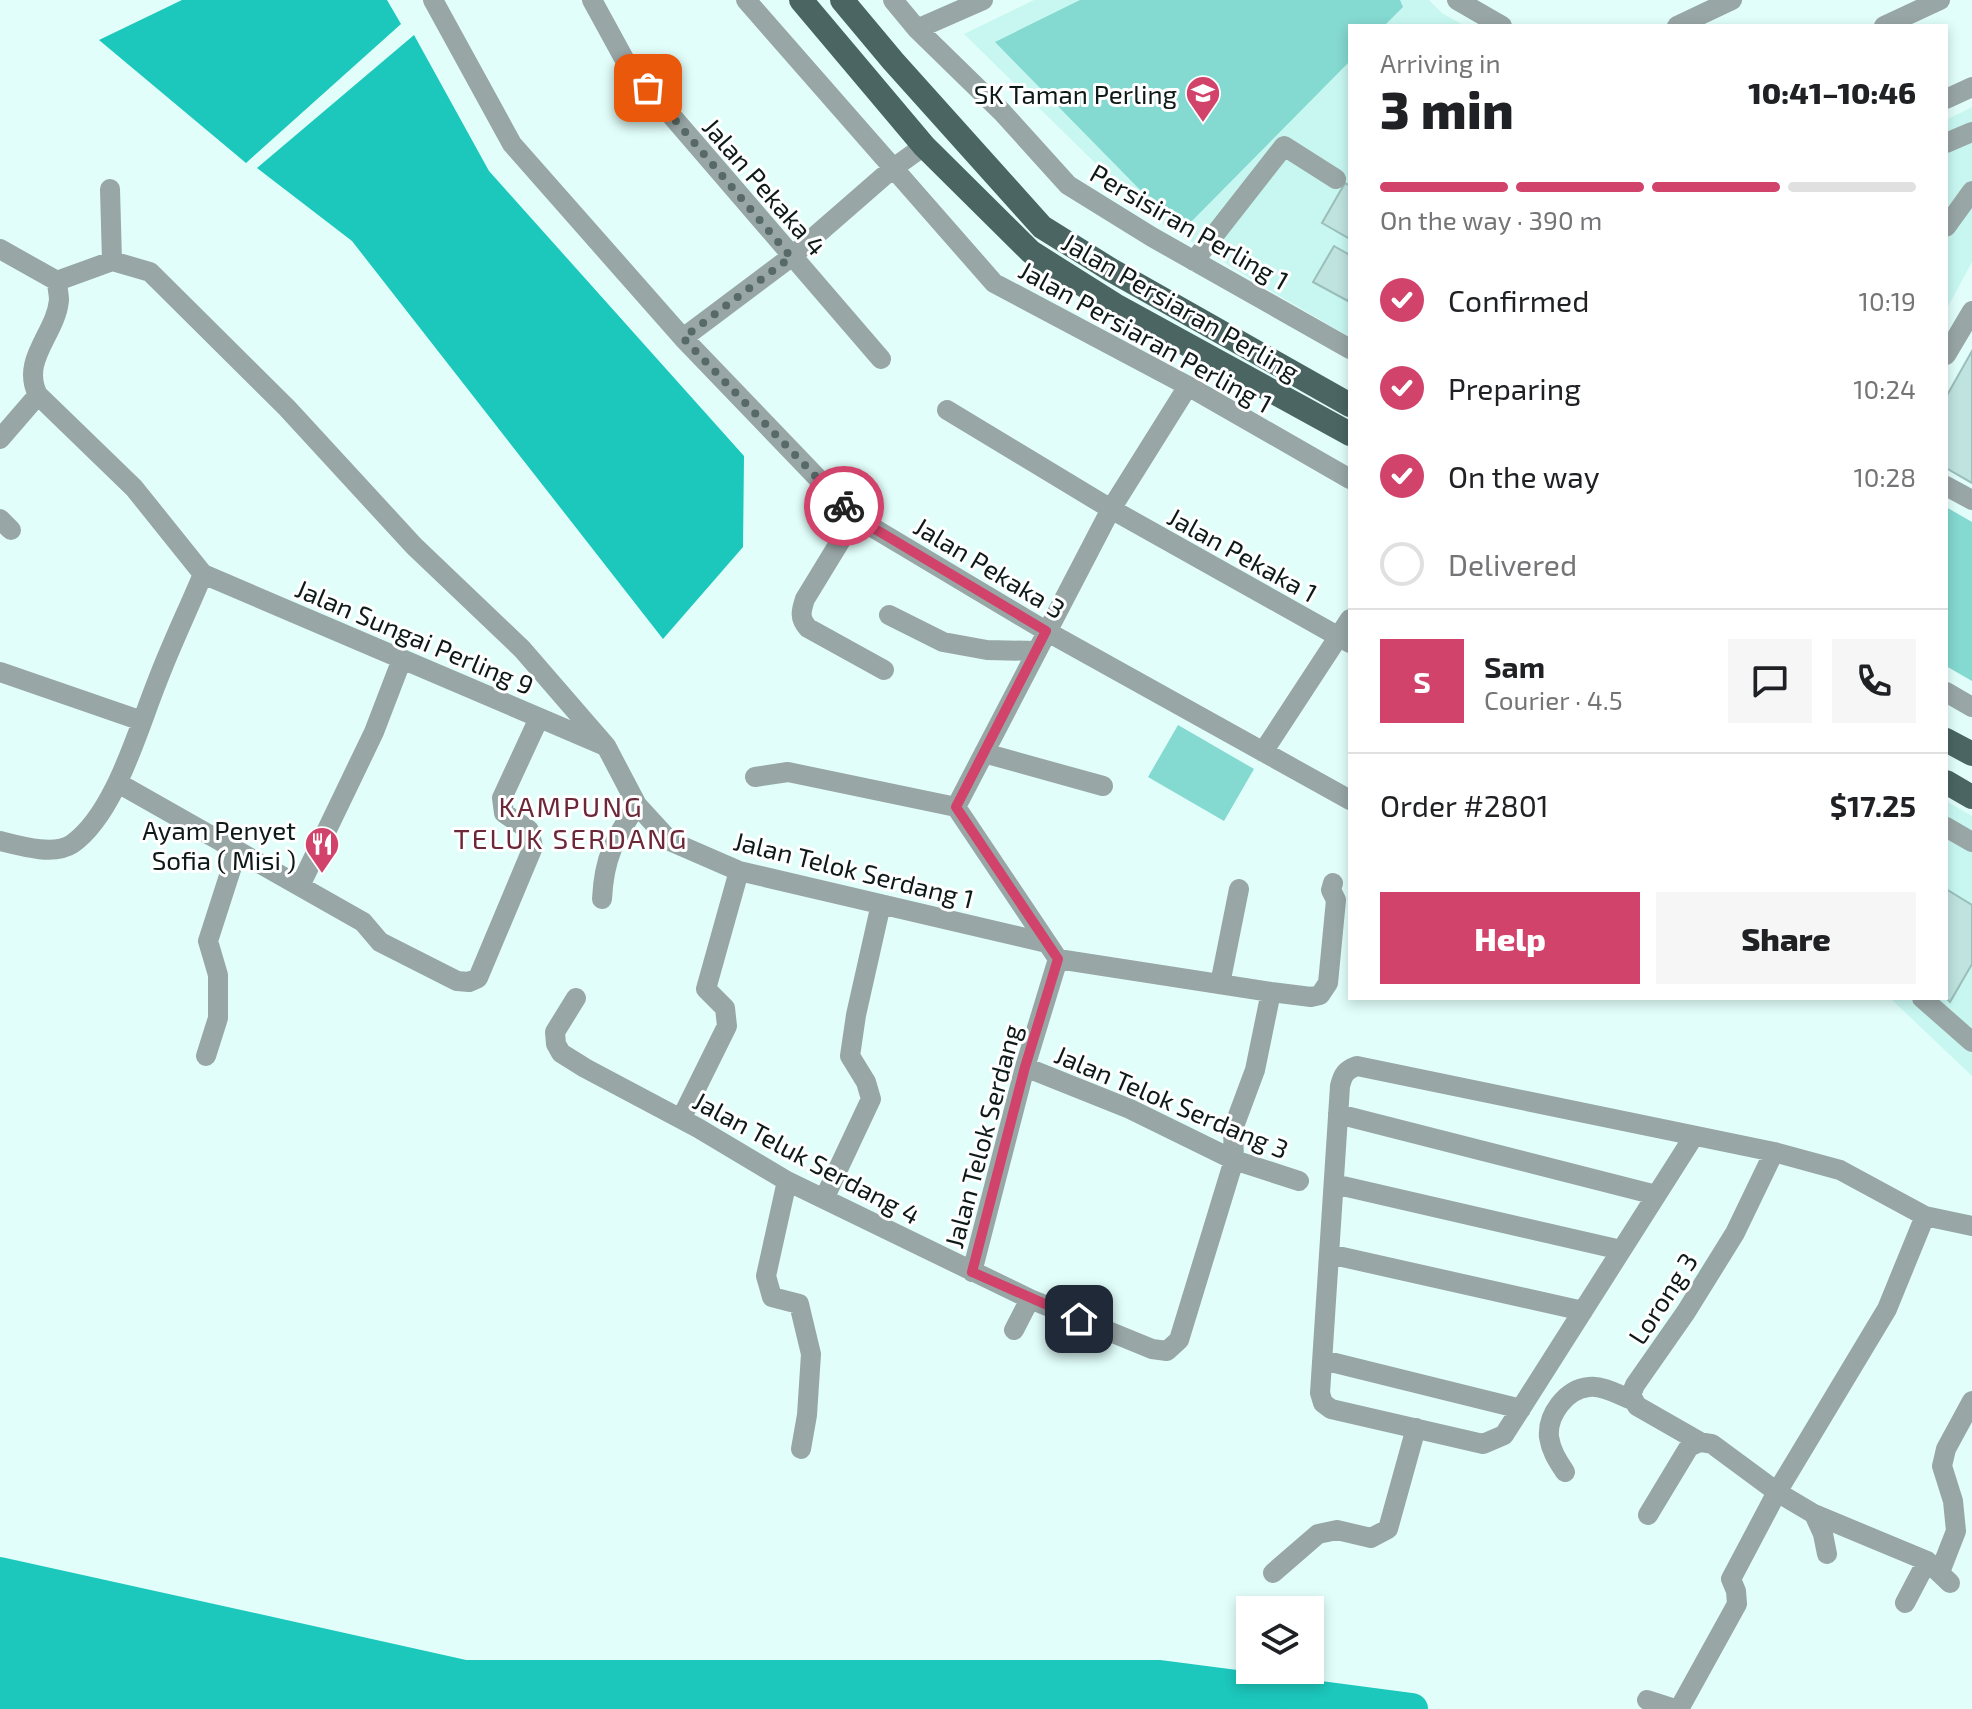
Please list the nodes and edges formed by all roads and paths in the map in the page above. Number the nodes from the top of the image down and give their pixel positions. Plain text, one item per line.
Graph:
1 (433, 0) edge
2 (592, 0) edge
3 (746, 0) edge
4 (801, 0) edge
5 (842, 0) edge
6 (893, 0) edge
7 (983, 0) edge
8 (1457, 0) edge
9 (1732, 0) edge
10 (1940, 0) edge
11 (1499, 24) edge
12 (1681, 24) edge
13 (1888, 24) edge
14 (917, 29) junction
15 (1972, 87) edge
16 (1948, 98) edge
17 (1972, 132) edge
18 (1948, 142) edge
19 (924, 146) junction
20 (892, 169) junction
21 (1336, 179) dead end
22 (110, 189) dead end
23 (1972, 191) edge
24 (1948, 224) edge
25 (0, 249) edge
26 (791, 257) junction
27 (112, 261) junction
28 (1194, 261) junction
29 (57, 281) junction
30 (1972, 311) edge
31 (683, 338) junction
32 (1348, 348) edge
33 (1948, 352) edge
34 (881, 359) dead end
35 (1188, 386) junction
36 (38, 395) junction
37 (1348, 404) edge
38 (947, 410) dead end
39 (1348, 433) edge
40 (0, 439) edge
41 (1348, 478) edge
42 (1948, 487) edge
43 (1972, 500) edge
44 (1111, 509) junction
45 (855, 517) junction
46 (203, 574) junction
47 (889, 615) dead end
48 (1046, 631) junction
49 (1344, 640) edge
50 (1036, 651) junction
51 (402, 659) junction
52 (884, 670) dead end
53 (0, 672) edge
54 (1948, 693) edge
55 (1972, 707) edge
56 (539, 718) junction
57 (142, 721) junction
58 (1948, 741) edge
59 (606, 746) junction
60 (1263, 752) junction
61 (984, 753) junction
62 (1972, 754) edge
63 (755, 777) dead end
64 (118, 783) junction
65 (1948, 783) edge
66 (1103, 786) dead end
67 (1972, 797) edge
68 (1348, 799) edge
69 (637, 805) junction
70 (956, 807) junction
71 (1948, 828) edge
72 (0, 841) edge
73 (1972, 842) edge
74 (237, 851) junction
75 (739, 871) junction
76 (1333, 883) dead end
77 (300, 886) junction
78 (1239, 889) dead end
79 (602, 899) dead end
80 (881, 904) junction
81 (1052, 951) junction
82 (1220, 984) junction
83 (1271, 992) junction
84 (576, 998) dead end
85 (1924, 1000) edge
86 (1971, 1038) edge
87 (206, 1056) dead end
88 (1025, 1067) junction
89 (1338, 1114) junction
90 (681, 1119) junction
91 (1694, 1136) junction
92 (1774, 1152) junction
93 (1234, 1160) junction
94 (787, 1181) junction
95 (1299, 1181) dead end
96 (1334, 1184) junction
97 (1656, 1195) junction
98 (824, 1199) junction
99 (1925, 1216) junction
100 (1972, 1226) edge
101 (1621, 1250) junction
102 (1329, 1254) junction
103 (972, 1272) junction
104 (1030, 1299) junction
105 (1583, 1311) junction
106 (1014, 1330) dead end
107 (1323, 1360) junction
108 (1632, 1400) junction
109 (1972, 1401) edge
110 (1521, 1409) junction
111 (1416, 1428) junction
112 (1700, 1442) junction
113 (801, 1449) dead end
114 (1565, 1472) dead end
115 (1777, 1492) junction
116 (1814, 1514) junction
117 (1648, 1515) dead end
118 (1827, 1554) dead end
119 (1939, 1572) junction
120 (1273, 1573) dead end
121 (1905, 1603) dead end
122 (1647, 1700) dead end
123 (1677, 1709) edge

1 - 31 street, Jalan Pekaka 3
2 - 26 street, Jalan Pekaka 4
3 - 20 street, Jalan Persiaran Perling 1
4 - 19 main road, Jalan Persiaran Perling
5 - 37 main road, Jalan Persiaran Perling
6 - 14 street
7 - 14 street
8 - 11 street
9 - 12 street
10 - 13 street
14 - 28 street, Persisiran Perling 1
15 - 16 street
17 - 18 street
19 - 20 street
19 - 39 main road, Jalan Persiaran Perling
20 - 26 street
20 - 35 street, Jalan Persiaran Perling 1
21 - 28 street
22 - 27 street
23 - 24 street
25 - 29 street
26 - 31 street
26 - 34 street, Jalan Pekaka 4
27 - 29 street
27 - 59 street, Jalan Telok Serdang 1
28 - 32 street, Persisiran Perling 1
29 - 36 street
30 - 33 street
31 - 45 street, Jalan Pekaka 3
35 - 41 street, Jalan Persiaran Perling 1
35 - 44 street
36 - 40 street
36 - 46 street
38 - 44 street, Jalan Pekaka 1
42 - 43 street
44 - 48 street
44 - 49 street, Jalan Pekaka 1
45 - 48 street, Jalan Pekaka 3
45 - 52 street
46 - 51 street, Jalan Sungai Perling 9
46 - 57 street
47 - 50 street
48 - 50 street
48 - 60 street, Jalan Pekaka 3
49 - 60 street
50 - 61 street
51 - 56 street, Jalan Sungai Perling 9
51 - 77 street
53 - 57 street
54 - 55 street
56 - 59 street, Jalan Sungai Perling 9
56 - 77 street
57 - 64 street
58 - 62 main road
59 - 69 street, Jalan Telok Serdang 1
60 - 68 street, Jalan Pekaka 3
61 - 66 street
61 - 70 street
63 - 70 street
64 - 72 street
64 - 74 street
65 - 67 main road
69 - 75 street, Jalan Telok Serdang 1
69 - 79 street
70 - 81 street
71 - 73 street
74 - 77 street
74 - 87 street
75 - 80 street, Jalan Telok Serdang 1
75 - 90 street
76 - 83 street, Jalan Telok Serdang 1
78 - 82 street
80 - 81 street, Jalan Telok Serdang 1
80 - 98 street
81 - 82 street, Jalan Telok Serdang 1
81 - 88 street, Jalan Telok Serdang
82 - 83 street, Jalan Telok Serdang 1
83 - 93 street
84 - 90 street, Jalan Teluk Serdang 4
85 - 86 street
88 - 93 street, Jalan Telok Serdang 3
88 - 103 street, Jalan Telok Serdang
89 - 91 street
89 - 96 street
89 - 97 street
90 - 94 street, Jalan Teluk Serdang 4
91 - 92 street
91 - 97 street
92 - 99 street
92 - 108 street, Lorong 3
93 - 95 street, Jalan Telok Serdang 3
93 - 104 street, Jalan Teluk Serdang 4
94 - 98 street, Jalan Teluk Serdang 4
94 - 113 street
96 - 101 street
96 - 102 street
97 - 101 street
98 - 103 street, Jalan Teluk Serdang 4
99 - 100 street
99 - 115 street
101 - 105 street
102 - 105 street
102 - 107 street
103 - 104 street, Jalan Teluk Serdang 4
104 - 106 street
105 - 110 street
107 - 110 street
107 - 111 street
108 - 112 street
108 - 114 street
109 - 119 street
110 - 111 street
111 - 120 street
112 - 115 street
112 - 117 street
115 - 116 street
115 - 123 street
116 - 118 street
116 - 119 street
119 - 121 street
122 - 123 street

